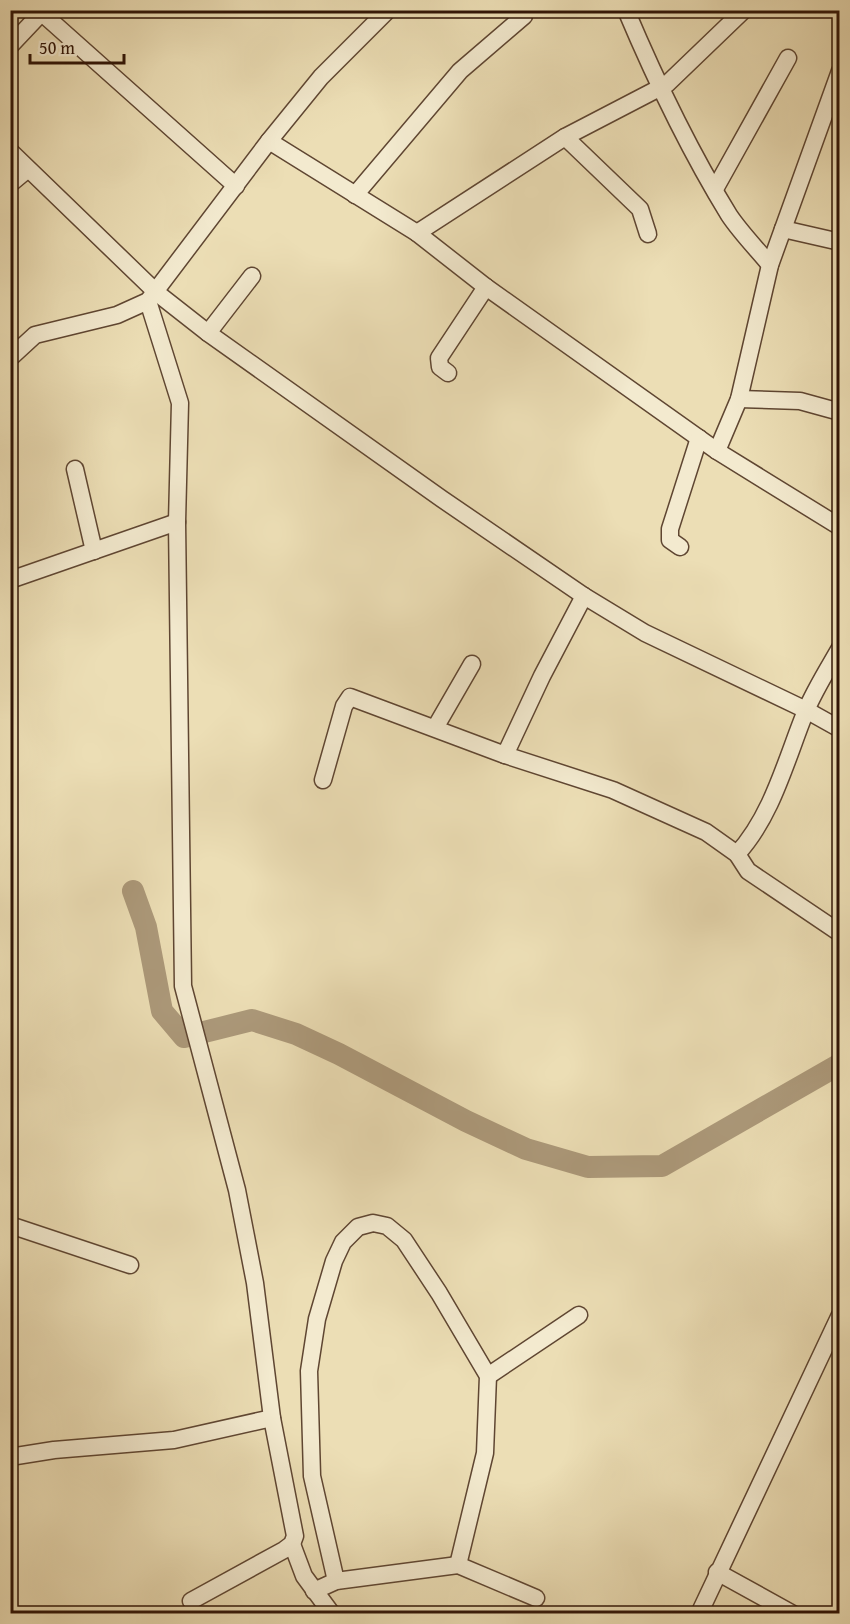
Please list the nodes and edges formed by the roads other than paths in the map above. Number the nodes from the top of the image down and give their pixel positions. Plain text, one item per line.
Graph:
1 (388, 10) edge
2 (626, 10) edge
3 (744, 10) edge
4 (43, 12) edge
5 (524, 16) dead end
6 (10, 46) edge
7 (788, 58) dead end
8 (840, 71) edge
9 (659, 88) junction
10 (566, 137) junction
11 (269, 141) junction
12 (10, 151) edge
13 (28, 169) junction
14 (10, 184) edge
15 (236, 186) junction
16 (715, 189) junction
17 (355, 195) junction
18 (783, 229) junction
19 (417, 233) junction
20 (648, 234) dead end
21 (840, 242) edge
22 (770, 265) junction
23 (252, 276) dead end
24 (486, 287) junction
25 (152, 297) junction
26 (208, 333) junction
27 (10, 358) edge
28 (448, 373) dead end
29 (739, 399) junction
30 (840, 412) edge
31 (699, 438) junction
32 (717, 451) junction
33 (75, 469) dead end
34 (177, 522) junction
35 (840, 527) edge
36 (680, 547) dead end
37 (94, 551) junction
38 (10, 580) edge
39 (584, 596) junction
40 (840, 648) edge
41 (472, 664) dead end
42 (806, 710) junction
43 (435, 728) junction
44 (840, 729) edge
45 (505, 755) junction
46 (323, 780) dead end
47 (737, 854) junction
48 (840, 933) edge
49 (10, 1225) edge
50 (130, 1265) dead end
51 (579, 1315) dead end
52 (840, 1315) edge
53 (488, 1376) junction
54 (272, 1418) junction
55 (10, 1457) edge
56 (292, 1544) junction
57 (458, 1565) junction
58 (717, 1572) junction
59 (336, 1581) junction
60 (314, 1591) junction
61 (536, 1598) dead end
62 (191, 1601) dead end
63 (332, 1614) edge
64 (699, 1614) edge
65 (793, 1614) edge

1 - 11 street
2 - 9 street
3 - 9 street
4 - 6 street
4 - 15 street
5 - 17 street
7 - 16 street
8 - 18 street
9 - 10 street
9 - 16 street
10 - 19 street
10 - 20 street
11 - 15 street
11 - 17 street
12 - 13 street
13 - 14 street
13 - 25 street
15 - 25 street
16 - 22 street
17 - 19 street
18 - 21 street
18 - 22 street
19 - 24 street
22 - 29 street
23 - 26 street
24 - 28 street
24 - 31 street
25 - 26 street
25 - 27 street
25 - 34 street
26 - 39 street
29 - 30 street
29 - 32 street
31 - 32 street
31 - 36 street
32 - 35 street
33 - 37 street
34 - 37 street
34 - 54 street
37 - 38 street
39 - 42 street
39 - 45 street
40 - 42 street
41 - 43 street
42 - 44 street
42 - 47 street
43 - 45 street
43 - 46 street
45 - 47 street
47 - 48 street
49 - 50 street
51 - 53 street
52 - 58 street
53 - 57 street
53 - 59 street
54 - 55 street
54 - 56 street
56 - 60 street
56 - 62 street
57 - 59 street
57 - 61 street
58 - 64 street
58 - 65 street
59 - 60 street
60 - 63 street

